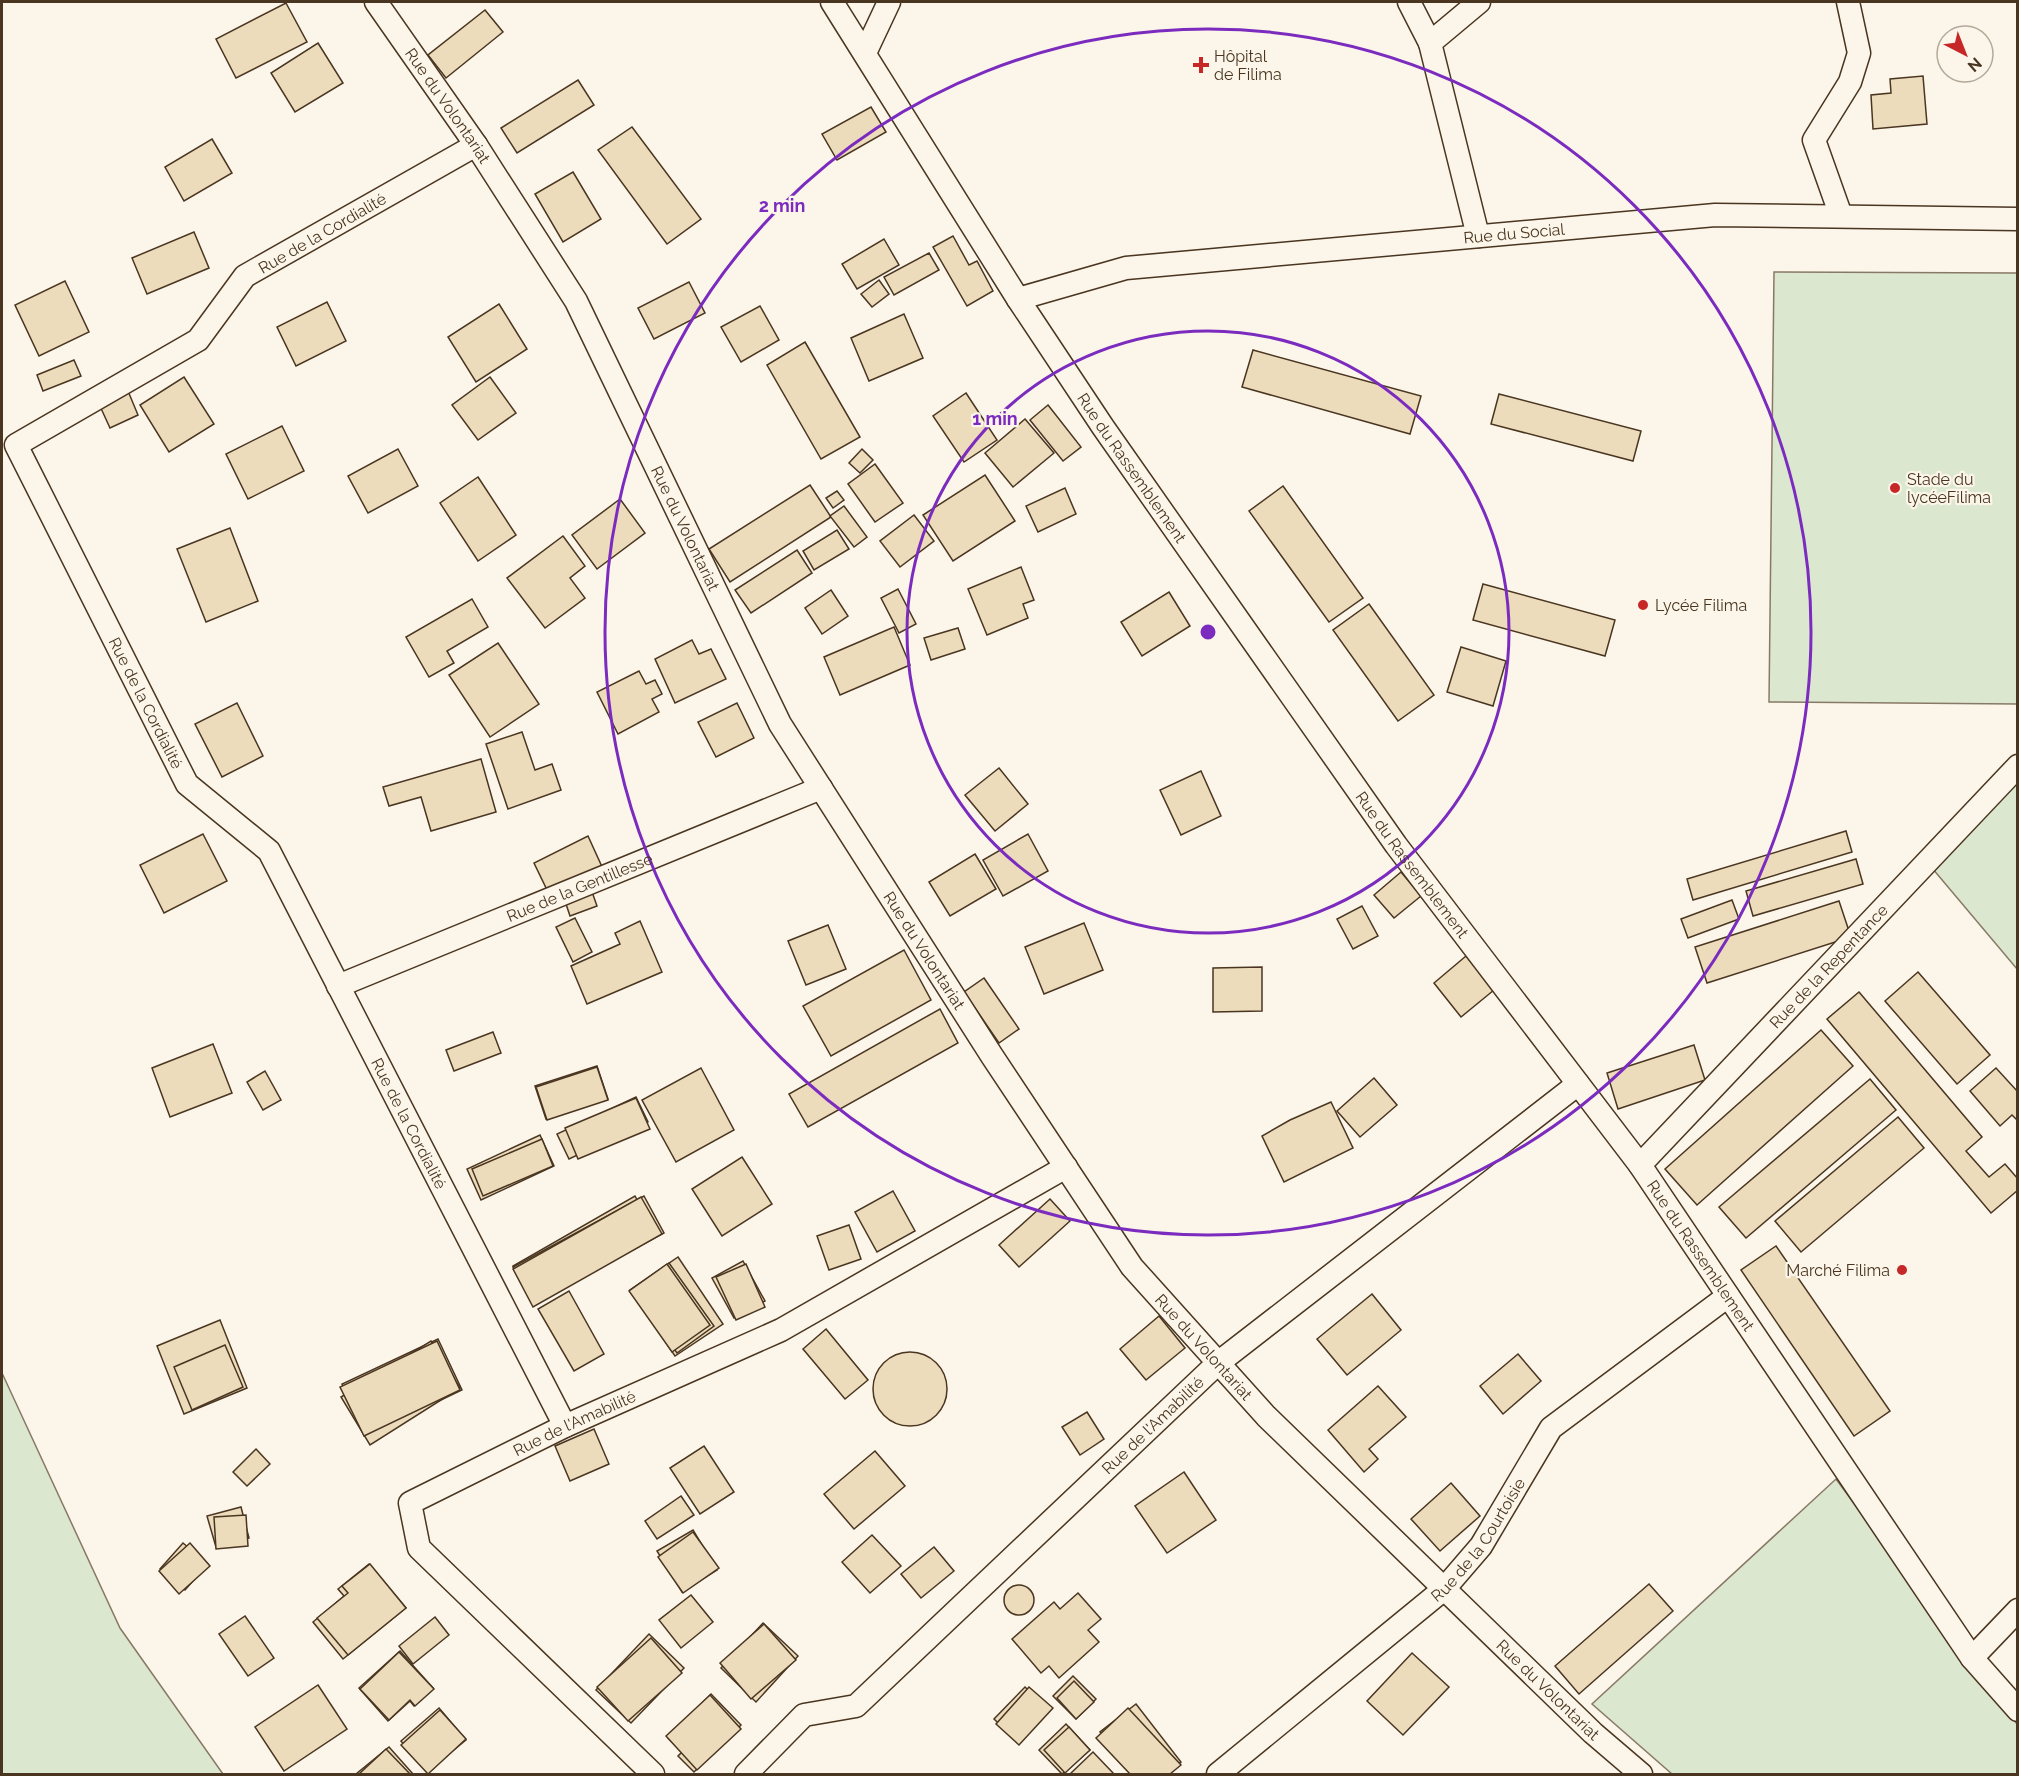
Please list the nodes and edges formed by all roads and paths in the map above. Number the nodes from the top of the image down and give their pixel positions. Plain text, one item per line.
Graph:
1 (376, 2) edge
2 (832, 2) edge
3 (889, 2) edge
4 (1408, 2) edge
5 (1479, 2) edge
6 (1848, 2) edge
7 (1430, 43) junction
8 (865, 53) junction
9 (476, 145) junction
10 (1840, 216) junction
11 (2018, 219) edge
12 (1478, 236) junction
13 (1018, 299) junction
14 (2018, 766) edge
15 (821, 788) junction
16 (338, 986) junction
17 (1578, 1084) junction
18 (1640, 1165) junction
19 (1065, 1167) junction
20 (1728, 1296) junction
21 (1218, 1363) junction
22 (565, 1426) junction
23 (1444, 1589) junction
24 (2018, 1610) edge
25 (1971, 1659) junction
26 (2018, 1710) edge
27 (653, 1774) edge
28 (746, 1774) edge
29 (1218, 1774) edge
30 (1641, 1774) edge

1 - 9 street, Rue du Volontariat
2 - 8 street, Rue du Rassemblement
3 - 8 street
4 - 7 street
5 - 7 street
6 - 10 street
7 - 12 street
8 - 13 street, Rue du Rassemblement
9 - 15 street, Rue du Volontariat
9 - 16 street, Rue de la Cordialité
10 - 11 street, Rue du Social
10 - 12 street, Rue du Social
12 - 13 street, Rue du Social
13 - 17 street, Rue du Rassemblement
14 - 18 street, Rue de la Repentance
15 - 16 street, Rue de la Gentillesse
15 - 19 street, Rue du Volontariat
16 - 22 street, Rue de la Cordialité
17 - 18 street, Rue du Rassemblement
17 - 21 street, Rue de l'Amabilité
18 - 20 street, Rue du Rassemblement
19 - 21 street, Rue du Volontariat
19 - 22 street, Rue de l'Amabilité
20 - 23 street, Rue de la Courtoisie
20 - 25 street, Rue du Rassemblement
21 - 23 street, Rue du Volontariat
21 - 28 street, Rue de l'Amabilité
22 - 27 street, Rue de l'Amabilité
23 - 29 street, Rue de la Courtoisie
23 - 30 street, Rue du Volontariat
24 - 25 street
25 - 26 street, Rue du Rassemblement

